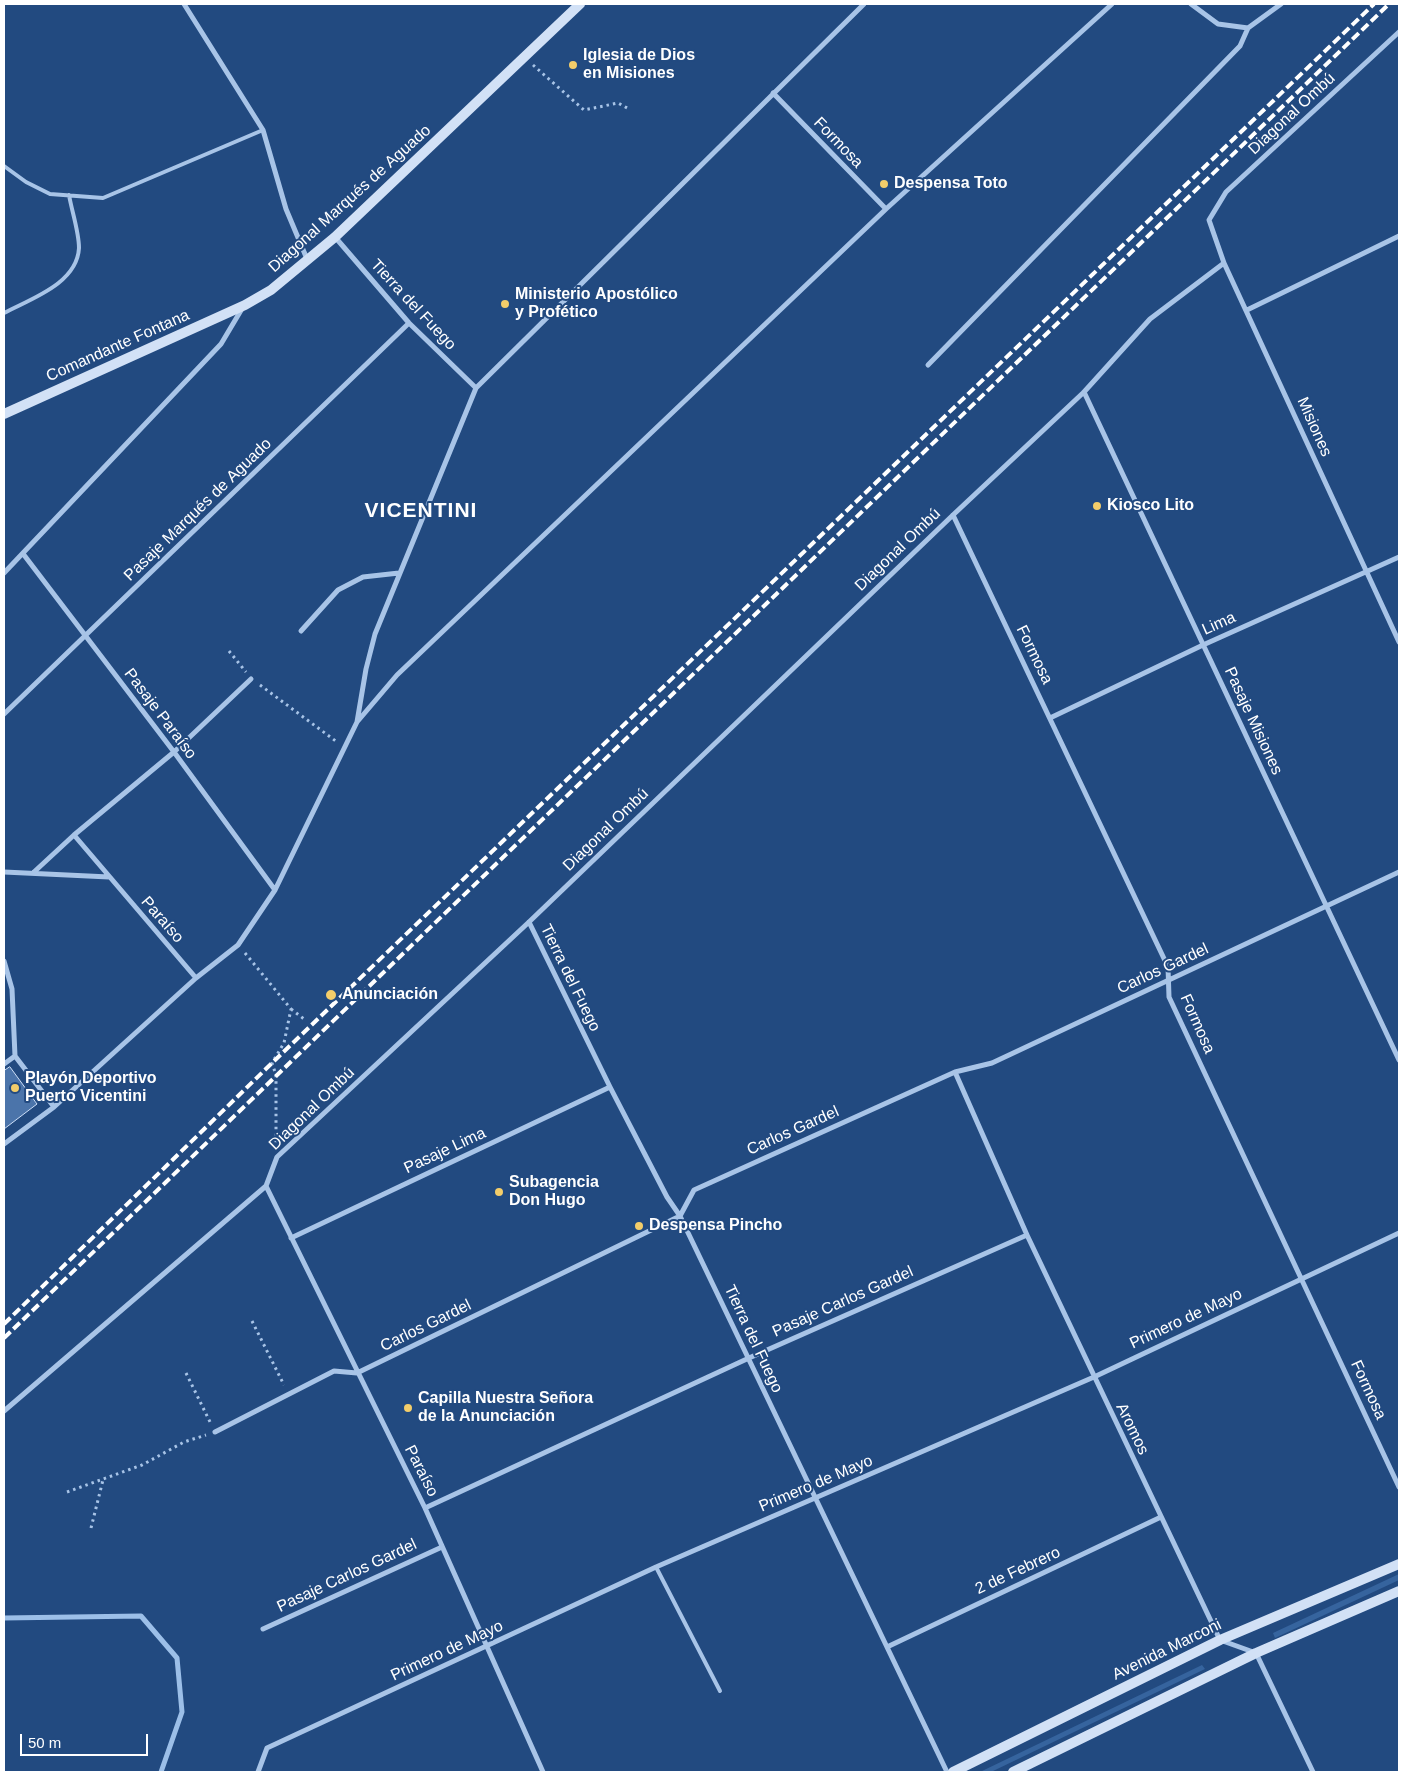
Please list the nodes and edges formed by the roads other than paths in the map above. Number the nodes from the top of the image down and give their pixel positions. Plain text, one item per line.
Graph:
1 (184, 4) edge
2 (580, 4) edge
3 (864, 4) edge
4 (1112, 4) edge
5 (1191, 4) edge
6 (1281, 4) edge
7 (1248, 28) junction
8 (1399, 32) edge
9 (773, 93) junction
10 (263, 130) junction
11 (4, 166) edge
12 (69, 195) junction
13 (886, 209) junction
14 (1209, 220) joint
15 (1399, 236) edge
16 (335, 237) junction
17 (308, 260) junction
18 (1224, 263) junction
19 (245, 305) junction
20 (1247, 310) junction
21 (4, 313) edge
22 (409, 323) junction
23 (928, 365) dead end
24 (476, 388) junction
25 (1084, 392) junction
26 (4, 414) edge
27 (952, 515) junction
28 (24, 555) junction
29 (1399, 557) edge
30 (1366, 572) junction
31 (4, 573) edge
32 (399, 573) junction
33 (301, 631) dead end
34 (86, 637) junction
35 (1399, 642) edge
36 (1203, 645) junction
37 (251, 679) road end
38 (4, 714) edge
39 (1050, 718) junction
40 (357, 722) junction
41 (174, 752) junction
42 (74, 835) junction
43 (4, 872) edge
44 (34, 872) junction
45 (1399, 872) edge
46 (109, 877) junction
47 (275, 890) junction
48 (1326, 906) junction
49 (529, 922) junction
50 (4, 961) edge
51 (196, 978) junction
52 (1169, 980) junction
53 (15, 1056) junction
54 (1399, 1060) edge
55 (4, 1064) edge
56 (955, 1072) junction
57 (610, 1087) junction
58 (54, 1106) junction
59 (4, 1144) edge
60 (266, 1186) junction
61 (680, 1216) junction
62 (1399, 1233) edge
63 (1027, 1235) junction
64 (291, 1238) junction
65 (1302, 1278) junction
66 (749, 1358) junction
67 (357, 1373) junction
68 (1094, 1377) junction
69 (4, 1411) edge
70 (215, 1432) road end
71 (1399, 1488) edge
72 (814, 1498) junction
73 (425, 1508) junction
74 (1161, 1517) junction
75 (442, 1547) junction
76 (1399, 1564) edge
77 (656, 1567) junction
78 (1399, 1591) edge
79 (262, 1629) dead end
80 (1220, 1640) junction
81 (486, 1647) junction
82 (887, 1647) junction
83 (1256, 1653) junction
84 (720, 1691) dead end
85 (258, 1772) edge
86 (543, 1772) edge
87 (947, 1772) edge
88 (953, 1772) edge
89 (1013, 1772) edge
90 (1313, 1772) edge

1 - 10 street
2 - 16 main road, Diagonal Marqués de Aguado
3 - 9 street
4 - 13 street
5 - 7 street
6 - 7 street
7 - 23 street
8 - 14 street, Diagonal Ombú
9 - 13 street, Formosa
9 - 24 street
10 - 12 lane
10 - 17 street
11 - 12 lane
12 - 21 lane
13 - 40 street
14 - 18 street, Misiones
15 - 20 street
16 - 17 main road, Diagonal Marqués de Aguado
16 - 22 street, Tierra del Fuego
17 - 19 main road, Diagonal Marqués de Aguado
18 - 20 street, Misiones
18 - 25 street, Diagonal Ombú
19 - 26 main road, Comandante Fontana
19 - 28 street, Diagonal Marqués de Aguado
20 - 30 street, Misiones
22 - 24 street, Tierra del Fuego
22 - 34 street, Pasaje Marqués de Aguado
24 - 32 street
25 - 27 street, Diagonal Ombú
25 - 36 street, Pasaje Misiones
27 - 39 street, Formosa
27 - 49 street, Diagonal Ombú
28 - 31 street, Diagonal Marqués de Aguado
28 - 34 street, Pasaje Paraíso
29 - 30 street, Lima
30 - 35 street, Misiones
30 - 36 street, Lima
32 - 33 street
32 - 40 street
34 - 38 street, Pasaje Marqués de Aguado
34 - 41 street, Pasaje Paraíso
36 - 39 street, Lima
36 - 48 street, Pasaje Misiones
37 - 41 street
39 - 52 street, Formosa
40 - 47 street
41 - 42 street
41 - 47 street, Pasaje Paraíso
42 - 44 street
42 - 46 street, Paraíso
43 - 44 street
44 - 46 street
45 - 48 street, Carlos Gardel
46 - 51 street, Paraíso
47 - 51 street
48 - 52 street, Carlos Gardel
48 - 54 street, Pasaje Misiones
49 - 57 street, Tierra del Fuego
49 - 60 street, Diagonal Ombú
50 - 53 street
51 - 58 street
52 - 56 street, Carlos Gardel
52 - 65 street, Formosa
53 - 55 street
53 - 58 street
56 - 61 street, Carlos Gardel
56 - 63 street, Aromos
57 - 61 street, Tierra del Fuego
57 - 64 street, Pasaje Lima
58 - 59 street
60 - 64 street, Paraíso
60 - 69 street, Diagonal Ombú
61 - 66 street, Tierra del Fuego
61 - 67 street, Carlos Gardel
62 - 65 street, Primero de Mayo
63 - 66 street, Pasaje Carlos Gardel
63 - 68 street, Aromos
64 - 67 street, Paraíso
65 - 68 street, Primero de Mayo
65 - 71 street, Formosa
66 - 72 street, Tierra del Fuego
66 - 73 street, Pasaje Carlos Gardel
67 - 70 street, Carlos Gardel
67 - 73 street, Paraíso
68 - 72 street, Primero de Mayo
68 - 74 street, Aromos
72 - 77 street, Primero de Mayo
72 - 82 street, Tierra del Fuego
73 - 75 street, Paraíso
74 - 80 street, Aromos
74 - 82 street, 2 de Febrero
75 - 79 street, Pasaje Carlos Gardel
75 - 81 street, Paraíso
76 - 80 main road, Avenida Marconi
77 - 81 street, Primero de Mayo
77 - 84 lane
78 - 83 main road
80 - 83 street
80 - 88 main road, Avenida Marconi
81 - 85 street, Primero de Mayo
81 - 86 street, Paraíso
82 - 87 street, Tierra del Fuego
83 - 89 main road
83 - 90 street

